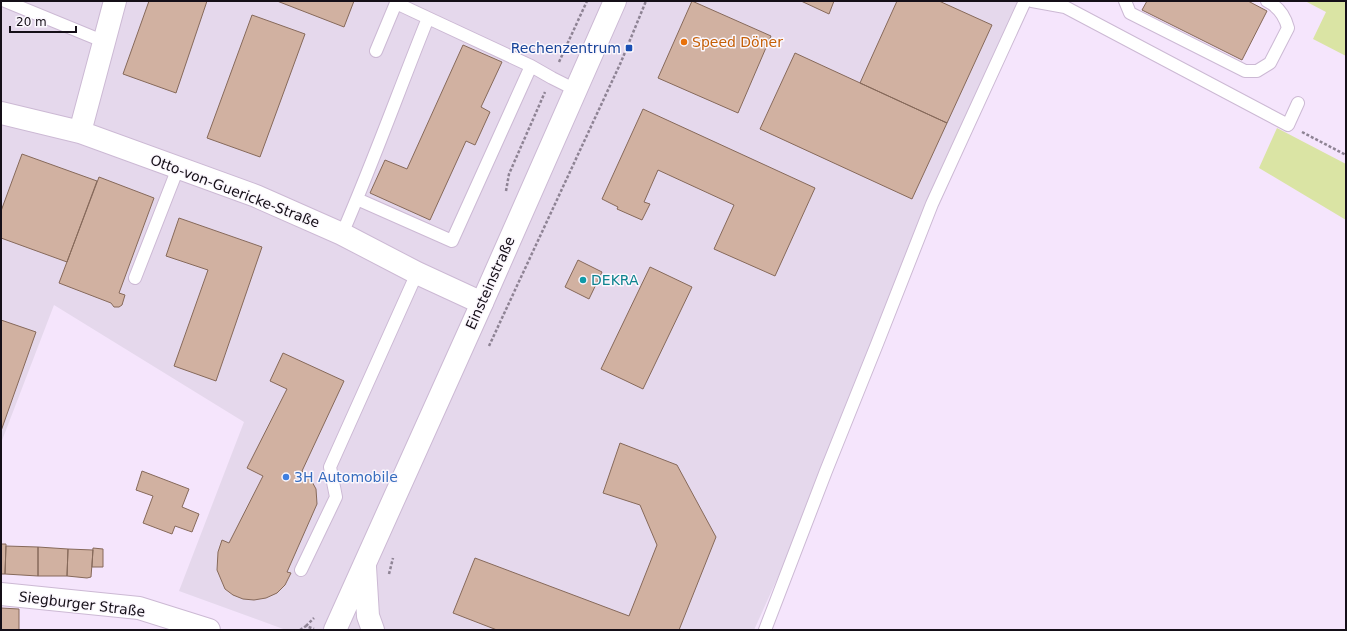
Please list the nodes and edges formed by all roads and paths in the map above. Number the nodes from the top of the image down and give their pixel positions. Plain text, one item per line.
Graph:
1 (5, 1) edge
2 (115, 1) edge
3 (615, 1) edge
4 (646, 1) edge
5 (1025, 1) edge
6 (1032, 1) edge
7 (1125, 1) edge
8 (1267, 1) edge
9 (428, 18) junction
10 (105, 42) junction
11 (376, 51) dead end
12 (531, 66) junction
13 (576, 90) junction
14 (1298, 103) dead end
15 (1, 113) edge
16 (1288, 125) junction
17 (80, 132) junction
18 (1346, 155) edge
19 (178, 168) junction
20 (357, 199) junction
21 (342, 234) junction
22 (417, 272) junction
23 (135, 278) dead end
24 (482, 303) junction
25 (489, 346) dead end
26 (394, 556) dead end
27 (364, 564) junction
28 (300, 570) dead end
29 (388, 578) dead end
30 (1, 594) edge
31 (209, 630) edge
32 (300, 630) edge
33 (316, 630) edge
34 (335, 630) edge
35 (373, 630) edge
36 (765, 630) edge

1 - 10 lane
2 - 10 street
3 - 13 street, Einsteinstraße
4 - 25 path
5 - 36 lane
6 - 16 lane
7 - 8 lane
9 - 11 lane
9 - 12 lane
9 - 20 lane
10 - 17 street
12 - 13 lane
12 - 20 lane
13 - 24 street, Einsteinstraße
14 - 16 lane
15 - 17 street, Otto-von-Guericke-Straße
16 - 18 path
17 - 19 street, Otto-von-Guericke-Straße
19 - 21 street, Otto-von-Guericke-Straße
19 - 23 lane
20 - 21 lane
21 - 22 street, Otto-von-Guericke-Straße
22 - 24 street, Otto-von-Guericke-Straße
22 - 28 lane
24 - 27 street, Einsteinstraße
26 - 29 path
27 - 34 street, Einsteinstraße
27 - 35 street, Einsteinstraße
30 - 31 street, Siegburger Straße
32 - 33 path

